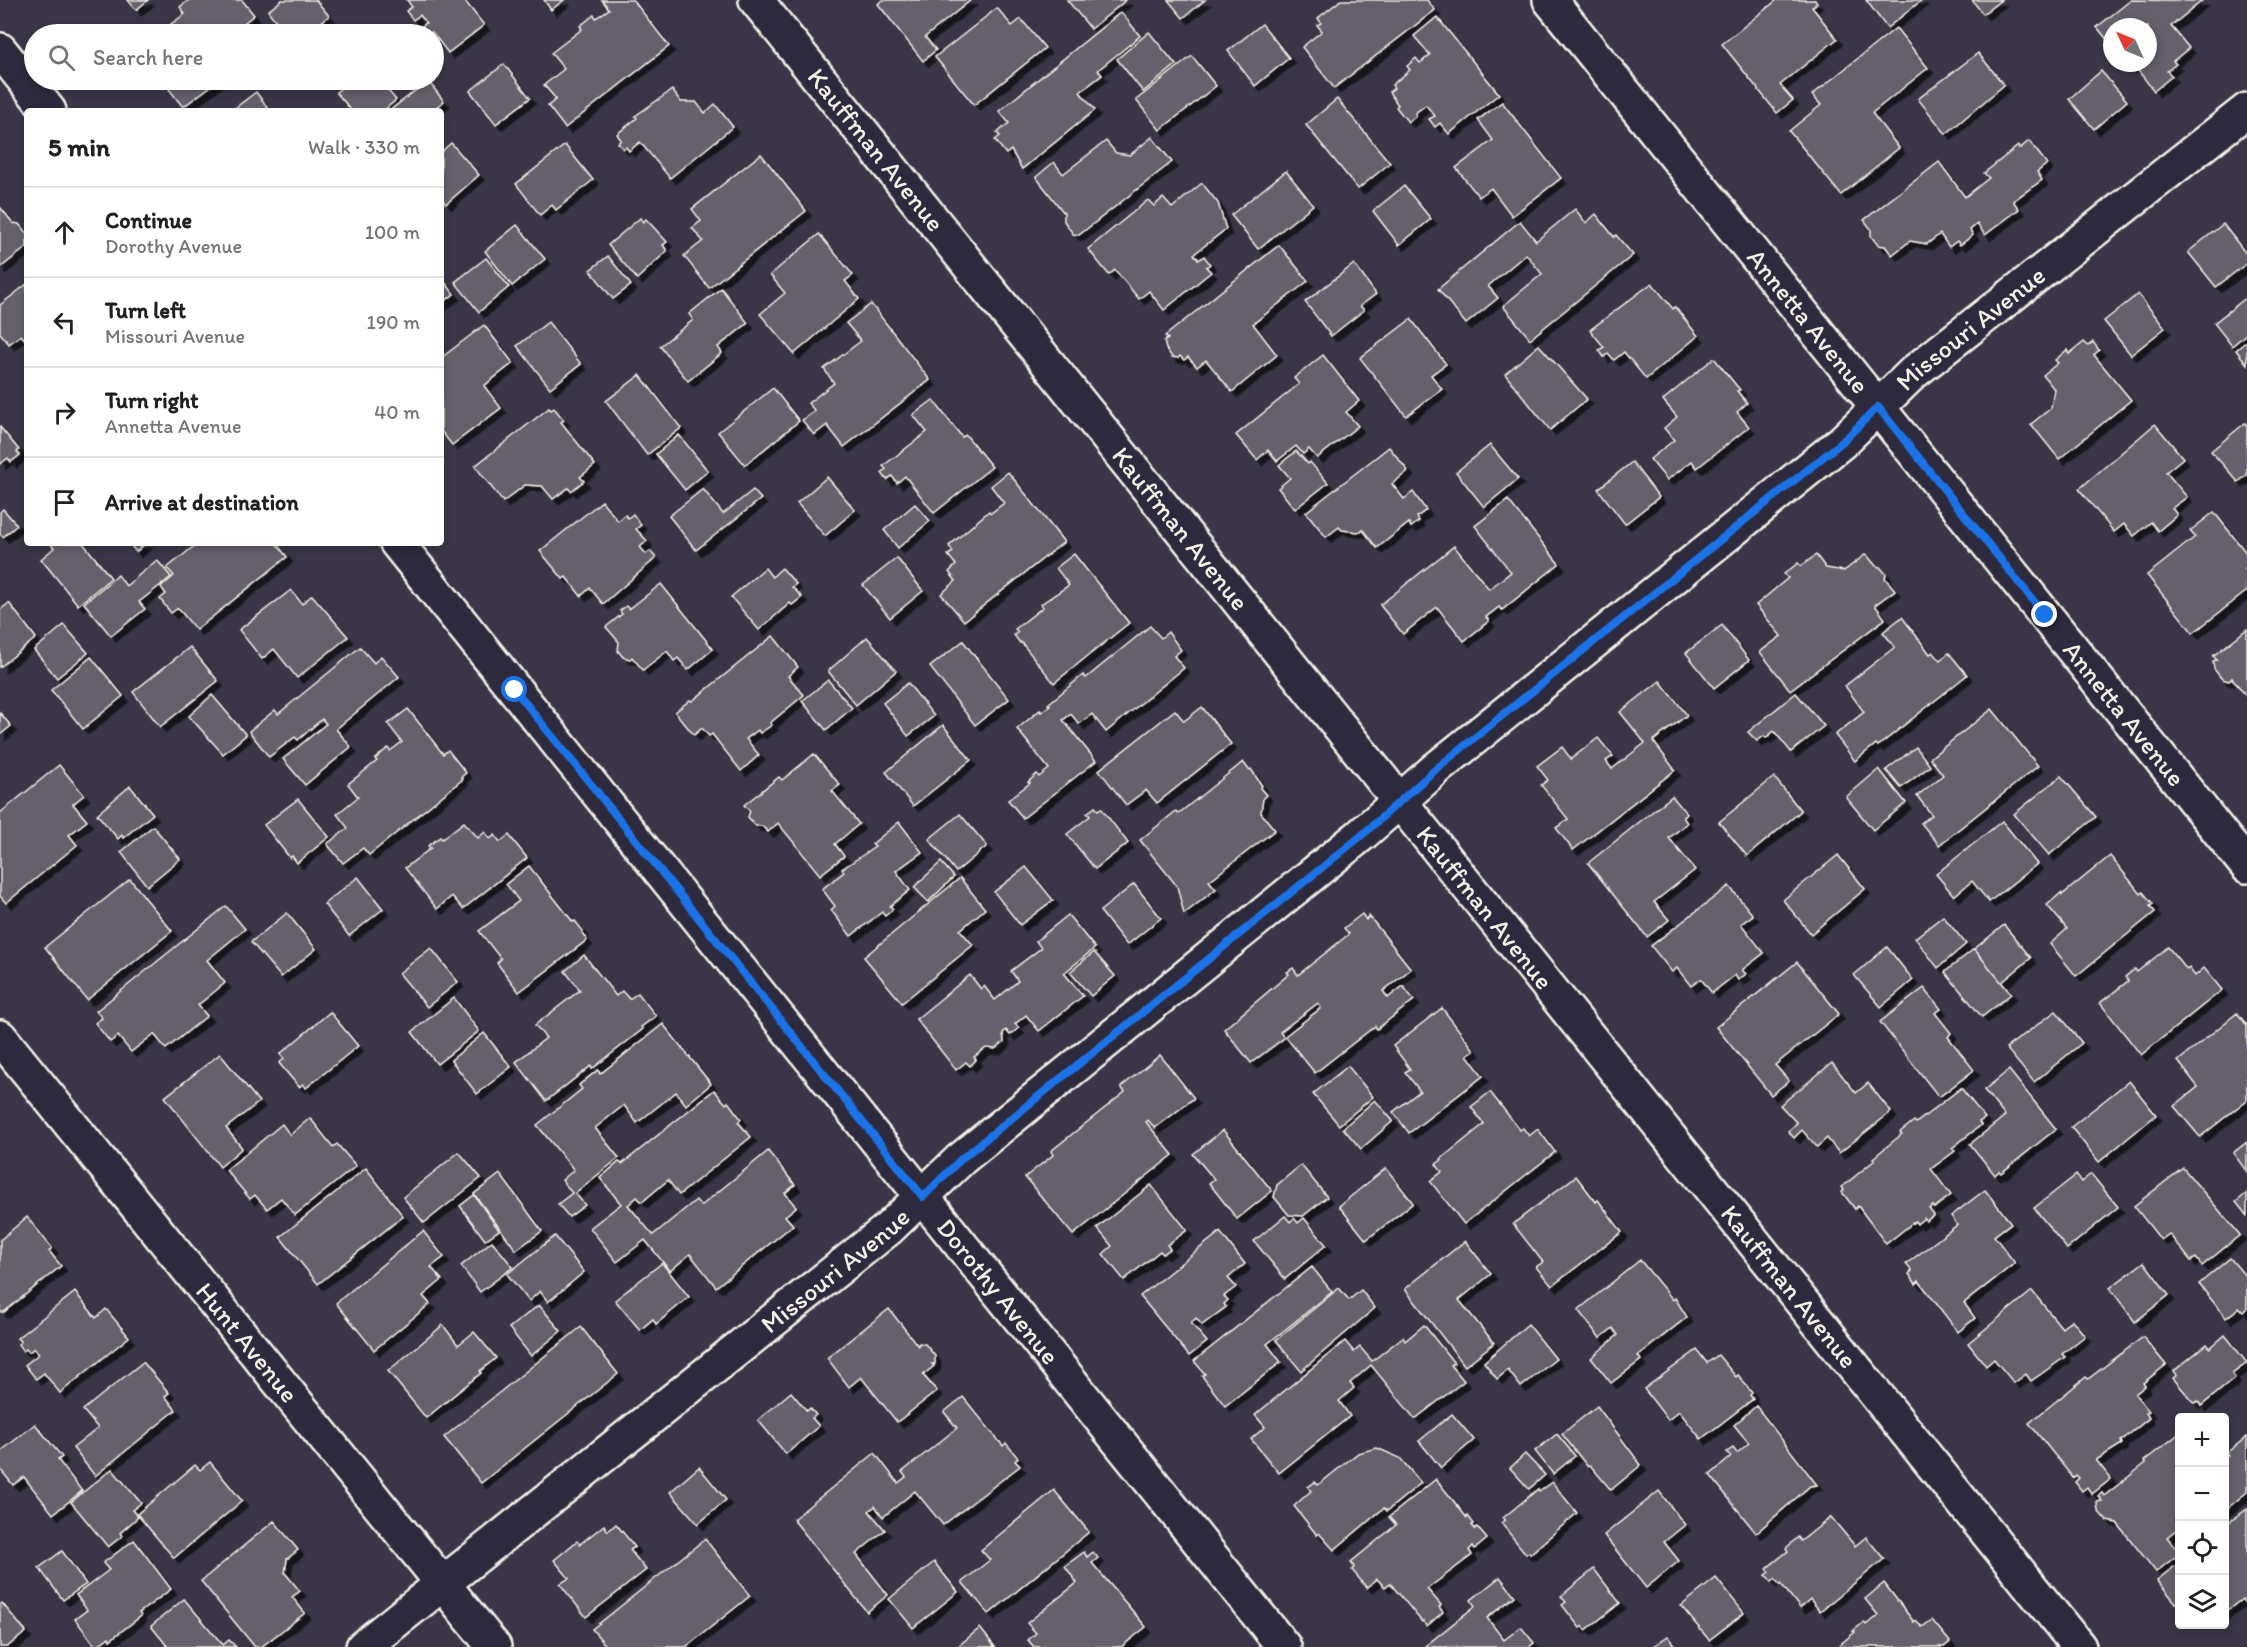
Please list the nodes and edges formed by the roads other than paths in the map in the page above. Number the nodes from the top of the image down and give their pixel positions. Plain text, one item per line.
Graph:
1 (756, 0) edge
2 (1550, 0) edge
3 (0, 50) edge
4 (24, 80) edge
5 (32, 90) edge
6 (47, 108) edge
7 (2247, 110) edge
8 (1878, 407) junction
9 (399, 546) edge
10 (1400, 801) junction
11 (2247, 866) edge
12 (0, 1037) edge
13 (923, 1197) junction
14 (442, 1583) junction
15 (363, 1647) edge
16 (494, 1647) edge
17 (1284, 1647) edge
18 (2079, 1647) edge

1 - 10 street, Kauffman Avenue
2 - 8 street, Annetta Avenue
3 - 4 street
5 - 6 street
7 - 8 street, Missouri Avenue
8 - 10 street, Missouri Avenue
8 - 11 street, Annetta Avenue
9 - 13 street, Dorothy Avenue
10 - 13 street, Missouri Avenue
10 - 18 street, Kauffman Avenue
12 - 14 street, Hunt Avenue
13 - 14 street, Missouri Avenue
13 - 17 street, Dorothy Avenue
14 - 15 street, Missouri Avenue
14 - 16 street, Hunt Avenue

